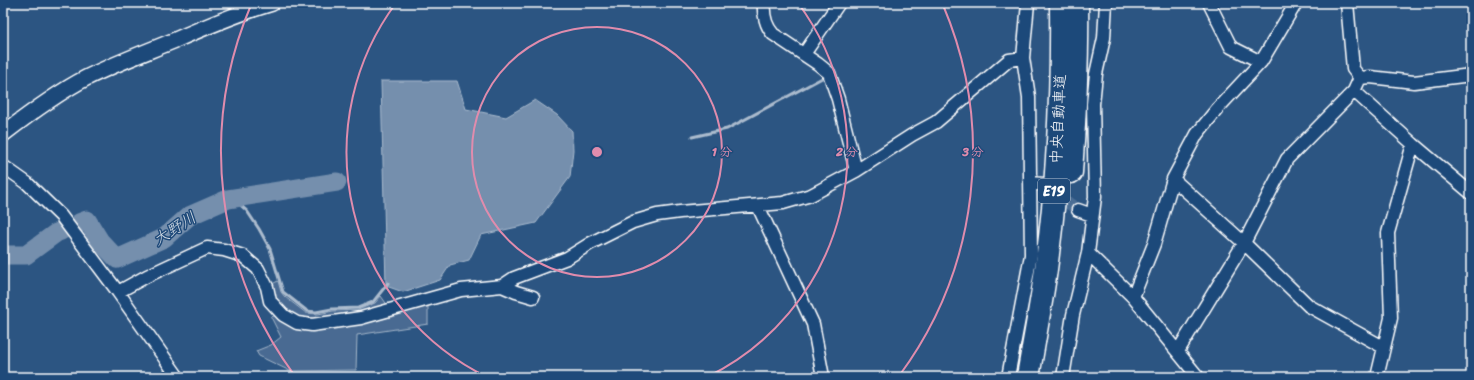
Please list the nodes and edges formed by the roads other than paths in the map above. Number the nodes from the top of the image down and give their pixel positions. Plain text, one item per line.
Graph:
1 (272, 3) edge
2 (764, 3) edge
3 (839, 3) edge
4 (1028, 3) edge
5 (1061, 3) edge
6 (1077, 3) edge
7 (1106, 3) edge
8 (1209, 3) edge
9 (1296, 3) edge
10 (1347, 3) edge
11 (804, 54) junction
12 (1023, 58) junction
13 (1261, 62) junction
14 (1471, 75) edge
15 (1360, 78) junction
16 (1354, 91) junction
17 (3, 134) edge
18 (1413, 144) junction
19 (3, 166) edge
20 (856, 170) junction
21 (1173, 179) junction
22 (1030, 182) junction
23 (1043, 184) tunnel mouth
24 (1471, 193) edge
25 (758, 206) junction
26 (1078, 210) tunnel mouth
27 (1092, 215) junction
28 (1244, 243) junction
29 (1088, 253) junction
30 (502, 286) junction
31 (118, 292) junction
32 (533, 297) dead end
33 (1133, 297) junction
34 (1383, 347) junction
35 (1178, 351) junction
36 (178, 377) edge
37 (823, 377) edge
38 (1008, 377) edge
39 (1028, 377) edge
40 (1043, 377) edge
41 (1063, 377) edge
42 (1198, 377) edge
43 (1376, 377) edge

1 - 17 street
2 - 11 street
3 - 11 street
4 - 12 street
5 - 39 highway, 中央自動車道 / E19
6 - 40 highway, 中央自動車道 / E19
7 - 27 street
8 - 13 street
9 - 13 street
10 - 15 street
11 - 20 street
12 - 20 street
12 - 22 street
13 - 21 street
14 - 15 street
15 - 16 street
16 - 18 street
16 - 28 street
18 - 24 street
18 - 34 street
19 - 31 street
20 - 25 street
21 - 28 street
21 - 33 street
22 - 23 street
22 - 38 street
25 - 30 street
25 - 37 street
26 - 27 street
27 - 29 street
28 - 34 street
28 - 35 street
29 - 33 street
29 - 41 street
30 - 31 street
30 - 32 street
31 - 36 street
33 - 35 street
34 - 43 street
35 - 42 street

